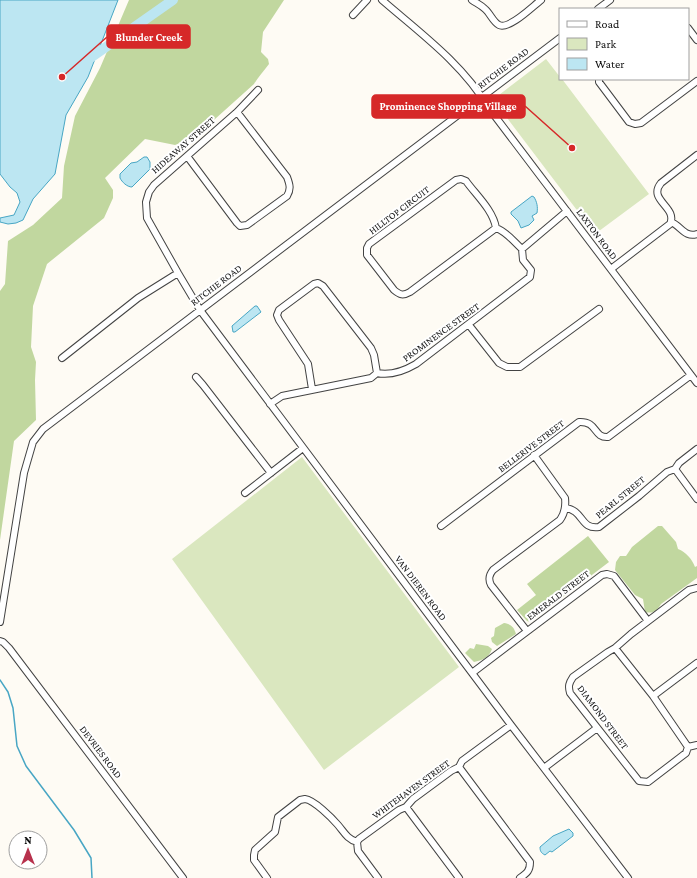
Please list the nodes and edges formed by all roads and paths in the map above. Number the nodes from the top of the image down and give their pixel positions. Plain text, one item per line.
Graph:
1 (367, 0) edge
2 (382, 0) edge
3 (472, 0) edge
4 (541, 0) edge
5 (610, 0) edge
6 (599, 8) edge
7 (353, 15) dead end
8 (689, 29) edge
9 (559, 39) edge
10 (697, 40) edge
11 (599, 80) edge
12 (697, 81) edge
13 (258, 90) dead end
14 (482, 97) junction
15 (236, 112) junction
16 (186, 156) junction
17 (697, 156) edge
18 (567, 211) junction
19 (671, 222) junction
20 (496, 228) junction
21 (697, 234) edge
22 (522, 249) junction
23 (611, 270) junction
24 (178, 273) junction
25 (200, 310) junction
26 (599, 310) dead end
27 (469, 324) junction
28 (62, 358) dead end
29 (377, 373) junction
30 (691, 375) junction
31 (196, 377) dead end
32 (697, 383) edge
33 (312, 389) junction
34 (270, 404) junction
35 (302, 448) junction
36 (697, 449) edge
37 (534, 455) junction
38 (675, 470) junction
39 (271, 473) junction
40 (245, 493) dead end
41 (697, 498) edge
42 (566, 508) junction
43 (441, 526) dead end
44 (697, 588) edge
45 (648, 621) junction
46 (0, 622) edge
47 (527, 631) junction
48 (0, 642) edge
49 (615, 648) junction
50 (697, 663) edge
51 (472, 673) junction
52 (653, 696) junction
53 (511, 725) junction
54 (597, 728) junction
55 (697, 745) edge
56 (688, 747) junction
57 (459, 767) junction
58 (544, 768) junction
59 (406, 807) junction
60 (357, 842) junction
61 (183, 878) edge
62 (267, 878) edge
63 (378, 878) edge
64 (459, 878) edge
65 (520, 878) edge
66 (628, 878) edge

1 - 7 street
2 - 14 street, LAXTON ROAD
3 - 4 street
5 - 6 street
8 - 10 street
9 - 14 street, RITCHIE ROAD
11 - 12 street
13 - 15 street, HIDEAWAY STREET
14 - 18 street, LAXTON ROAD
14 - 25 street, RITCHIE ROAD
15 - 16 street, HIDEAWAY STREET
15 - 16 street
16 - 24 street, HIDEAWAY STREET
17 - 19 street
18 - 22 street
18 - 23 street, LAXTON ROAD
19 - 21 street
19 - 23 street
20 - 20 street, HILLTOP CIRCUIT
20 - 22 street, HILLTOP CIRCUIT
22 - 27 street, PROMINENCE STREET
23 - 30 street, LAXTON ROAD
24 - 25 street, HIDEAWAY STREET
24 - 28 street
25 - 34 street, VAN DIEREN ROAD
25 - 46 street, RITCHIE ROAD
26 - 27 street
27 - 29 street, PROMINENCE STREET
29 - 33 street, PROMINENCE STREET
29 - 33 street
30 - 32 street, LAXTON ROAD
30 - 37 street, BELLERIVE STREET
31 - 39 street
33 - 34 street, PROMINENCE STREET
34 - 35 street, VAN DIEREN ROAD
35 - 39 street
35 - 51 street, VAN DIEREN ROAD
36 - 38 street, PEARL STREET
37 - 42 street
37 - 43 street, BELLERIVE STREET
38 - 41 street
38 - 42 street, PEARL STREET
39 - 40 street
42 - 47 street
44 - 45 street, DIAMOND STREET
45 - 47 street, EMERALD STREET
45 - 49 street, DIAMOND STREET
47 - 51 street, EMERALD STREET
48 - 61 street, DEVRIES ROAD
49 - 52 street
49 - 54 street, DIAMOND STREET
50 - 52 street
51 - 53 street, VAN DIEREN ROAD
52 - 56 street
53 - 57 street, WHITEHAVEN STREET
53 - 58 street, VAN DIEREN ROAD
54 - 56 street, DIAMOND STREET
54 - 58 street
55 - 56 street
57 - 59 street, WHITEHAVEN STREET
57 - 65 street
58 - 66 street, VAN DIEREN ROAD
59 - 60 street, WHITEHAVEN STREET
59 - 64 street
60 - 62 street
60 - 63 street

